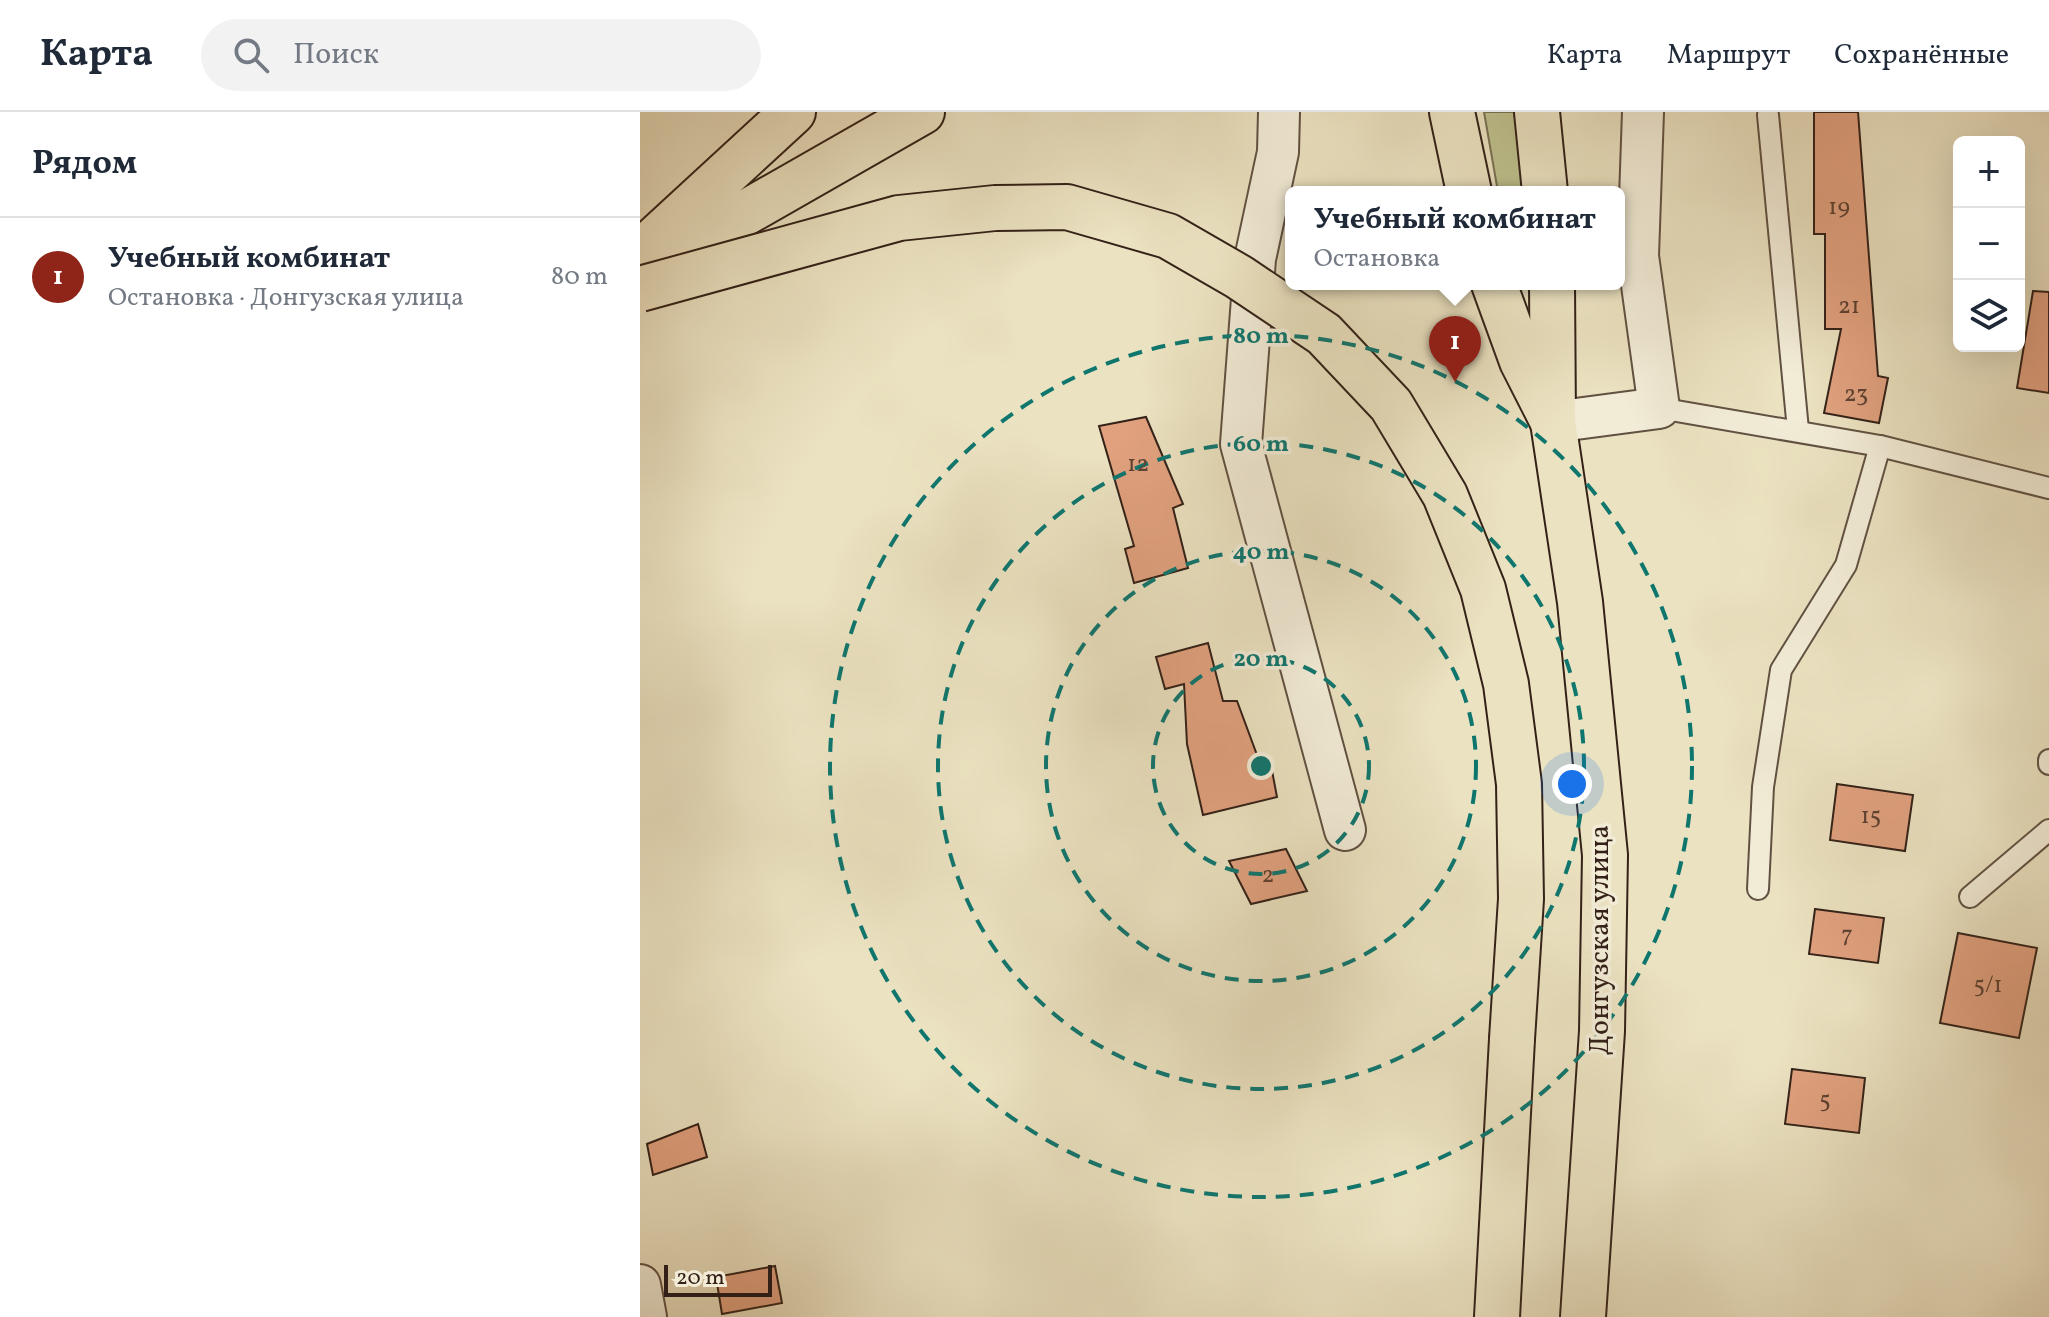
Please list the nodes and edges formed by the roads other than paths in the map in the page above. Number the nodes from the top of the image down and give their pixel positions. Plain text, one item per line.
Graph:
1 (793, 112) edge
2 (896, 112) edge
3 (922, 112) edge
4 (1279, 112) edge
5 (1452, 112) edge
6 (1537, 112) edge
7 (1643, 112) edge
8 (1768, 115) dead end
9 (1468, 186) edge
10 (1544, 186) edge
11 (640, 253) edge
12 (640, 273) edge
13 (640, 289) edge
14 (1496, 290) edge
15 (1552, 290) edge
16 (1659, 408) junction
17 (1553, 422) junction
18 (1798, 430) junction
19 (1880, 446) junction
20 (2049, 488) edge
21 (1345, 830) dead end
22 (2049, 830) edge
23 (1758, 889) dead end
24 (1970, 897) dead end
25 (640, 1285) edge
26 (646, 1317) edge
27 (1497, 1317) edge
28 (1583, 1317) edge

1 - 11 main road
2 - 11 street
3 - 12 main road
4 - 21 street
5 - 9 main road
6 - 10 main road
7 - 16 street
8 - 18 lane
13 - 27 main road, bridge
14 - 17 main road, Донгузская улица
15 - 17 main road, Донгузская улица
16 - 17 street
16 - 18 lane
17 - 28 main road, Донгузская улица
18 - 19 lane
19 - 20 lane
19 - 23 lane
22 - 24 lane
25 - 26 street

